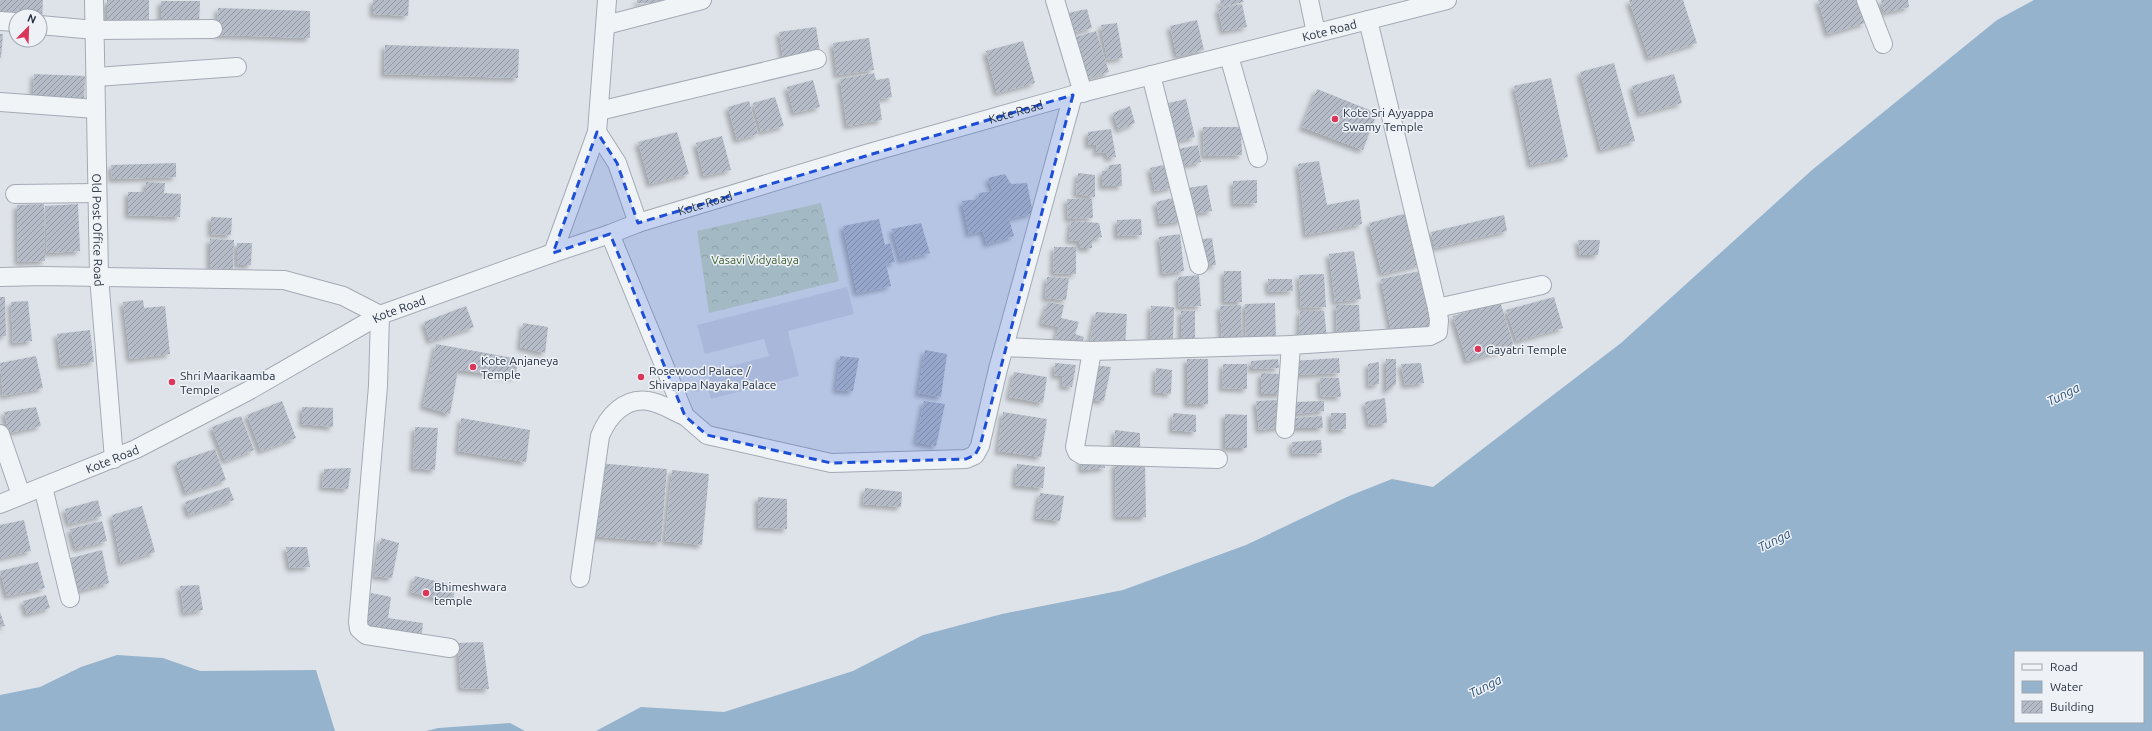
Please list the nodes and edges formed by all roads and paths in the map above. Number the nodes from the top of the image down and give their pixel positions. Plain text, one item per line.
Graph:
1 (94, 0) edge
2 (607, 0) edge
3 (702, 0) edge
4 (1055, 0) edge
5 (1309, 0) edge
6 (1447, 0) edge
7 (1866, 0) edge
8 (1368, 20) junction
9 (48, 25) edge
10 (606, 25) junction
11 (213, 29) dead end
12 (95, 30) junction
13 (1316, 33) junction
14 (1883, 44) dead end
15 (1229, 56) junction
16 (817, 59) dead end
17 (237, 67) dead end
18 (1151, 75) junction
19 (96, 77) junction
20 (1078, 94) junction
21 (0, 102) edge
22 (96, 109) junction
23 (599, 111) junction
24 (598, 132) junction
25 (1258, 158) dead end
26 (97, 193) junction
27 (15, 194) dead end
28 (638, 223) junction
29 (610, 234) junction
30 (553, 253) junction
31 (1198, 265) dead end
32 (0, 277) edge
33 (99, 277) junction
34 (1542, 285) dead end
35 (1437, 308) junction
36 (380, 315) junction
37 (1292, 345) junction
38 (1004, 348) junction
39 (1092, 351) junction
40 (685, 416) junction
41 (1285, 429) dead end
42 (0, 434) edge
43 (114, 459) junction
44 (1218, 460) dead end
45 (43, 487) junction
46 (22, 495) junction
47 (0, 504) edge
48 (580, 578) dead end
49 (70, 598) dead end
50 (450, 648) dead end

1 - 12 street, Old Post Office Road
2 - 10 street
3 - 10 street
4 - 20 street
5 - 13 street
6 - 8 street, Kote Road
7 - 14 street
8 - 13 street, Kote Road
8 - 35 street
9 - 12 street
10 - 23 street
11 - 12 street
12 - 19 street, Old Post Office Road
13 - 15 street, Kote Road
15 - 18 street, Kote Road
15 - 25 street
16 - 23 street
17 - 19 street
18 - 20 street, Kote Road
18 - 31 street
19 - 22 street, Old Post Office Road
20 - 28 street, Kote Road
20 - 38 street
21 - 22 street
22 - 26 street, Old Post Office Road
23 - 24 street
24 - 28 street
24 - 30 street
26 - 27 street
26 - 33 street, Old Post Office Road
28 - 29 street, Kote Road
29 - 30 street, Kote Road
29 - 40 street
30 - 36 street, Kote Road
32 - 33 street
33 - 36 street
33 - 43 street, Old Post Office Road
34 - 35 street
35 - 37 street
36 - 43 street, Kote Road
36 - 50 street
37 - 39 street
37 - 41 street
38 - 39 street
38 - 40 street
39 - 44 street
40 - 48 street
42 - 46 street
43 - 45 street, Kote Road
45 - 46 street, Kote Road
45 - 49 street
46 - 47 street, Kote Road

